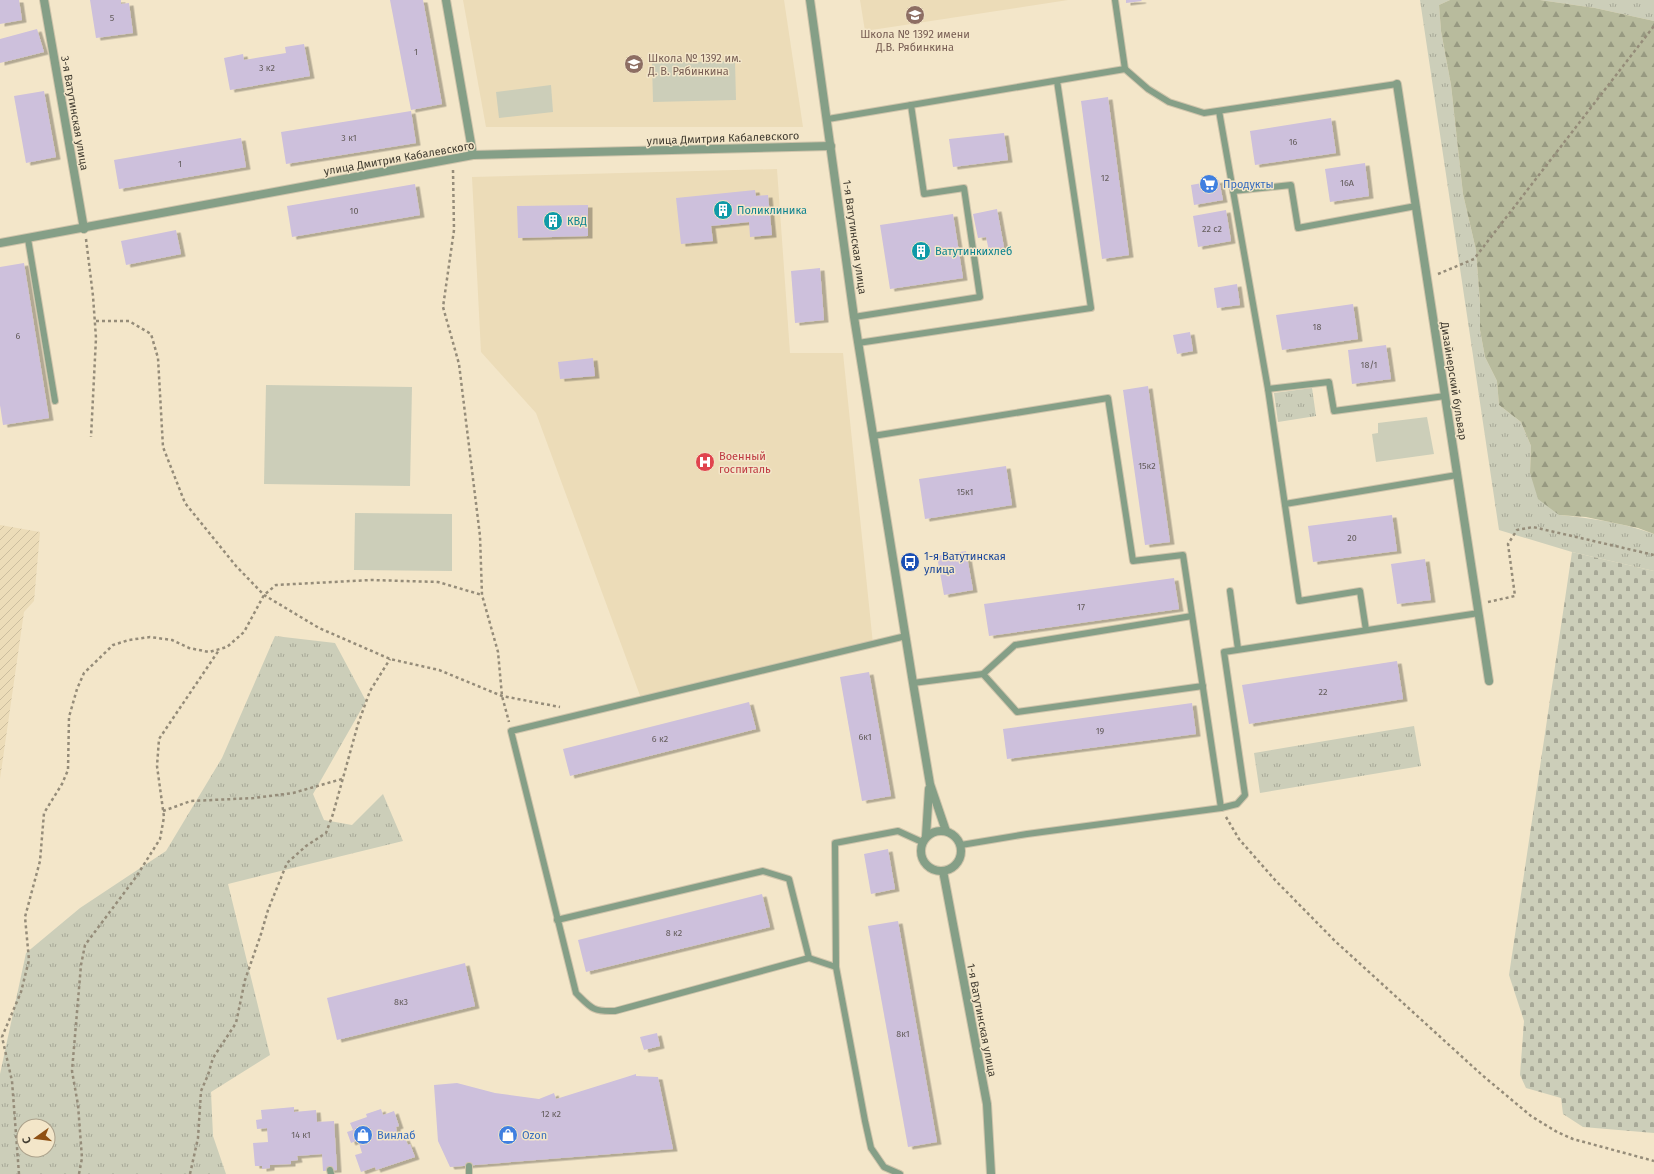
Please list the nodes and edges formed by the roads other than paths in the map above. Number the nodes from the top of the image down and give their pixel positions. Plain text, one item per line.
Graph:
1 (44, 0) edge
2 (446, 0) edge
3 (810, 0) edge
4 (1115, 0) edge
5 (1126, 69) junction
6 (1057, 81) junction
7 (1397, 84) joint
8 (911, 105) junction
9 (1219, 111) junction
10 (828, 119) junction
11 (831, 146) junction
12 (473, 155) junction
13 (1233, 191) junction
14 (1416, 206) junction
15 (84, 229) junction
16 (28, 239) junction
17 (0, 243) edge
18 (854, 317) junction
19 (858, 343) junction
20 (1268, 389) junction
21 (1445, 396) junction
22 (55, 401) dead end
23 (873, 436) junction
24 (1457, 476) junction
25 (1285, 504) junction
26 (1230, 591) dead end
27 (1478, 612) junction
28 (1192, 616) junction
29 (1366, 630) junction
30 (906, 636) junction
31 (1238, 649) junction
32 (983, 674) junction
33 (1489, 681) dead end
34 (913, 683) junction
35 (1203, 686) junction
36 (930, 784) junction
37 (1221, 808) junction
38 (946, 831) junction
39 (924, 839) junction
40 (961, 845) junction
41 (943, 871) junction
42 (557, 920) junction
43 (809, 958) junction
44 (836, 967) junction
45 (469, 1166) dead end
46 (469, 1174) edge
47 (900, 1174) edge
48 (991, 1174) edge

1 - 15 street, 3-я Ватутинская улица
2 - 12 street
3 - 10 street, 1-я Ватутинская улица
4 - 5 lane
5 - 6 lane
5 - 9 lane
6 - 8 lane
6 - 19 lane
7 - 9 lane
7 - 14 street, Дизайнерский бульвар
8 - 10 lane
8 - 18 lane
9 - 13 lane
10 - 11 street, 1-я Ватутинская улица
11 - 12 street, улица Дмитрия Кабалевского
11 - 18 street, 1-я Ватутинская улица
12 - 15 street, улица Дмитрия Кабалевского
13 - 14 lane
13 - 20 lane
14 - 21 street, Дизайнерский бульвар
15 - 16 street, улица Дмитрия Кабалевского
16 - 17 street, улица Дмитрия Кабалевского
16 - 22 lane
18 - 19 street, 1-я Ватутинская улица
19 - 23 street, 1-я Ватутинская улица
20 - 21 lane
20 - 25 lane
21 - 24 street, Дизайнерский бульвар
23 - 28 lane
23 - 30 street, 1-я Ватутинская улица
24 - 25 lane
24 - 27 street, Дизайнерский бульвар
25 - 29 lane
26 - 31 lane
27 - 29 lane
27 - 33 street, Дизайнерский бульвар
28 - 32 lane
28 - 35 lane
29 - 31 lane
30 - 34 street, 1-я Ватутинская улица
30 - 42 lane
31 - 37 lane
32 - 34 lane
32 - 35 lane
34 - 36 street, 1-я Ватутинская улица
35 - 37 lane
36 - 38 street, 1-я Ватутинская улица
36 - 39 street, 1-я Ватутинская улица
37 - 40 lane
38 - 39 street
38 - 40 street
39 - 41 street
39 - 44 lane
40 - 41 street
41 - 48 street, 1-я Ватутинская улица
42 - 43 lane
42 - 43 lane
43 - 44 lane
44 - 47 lane
45 - 46 lane

